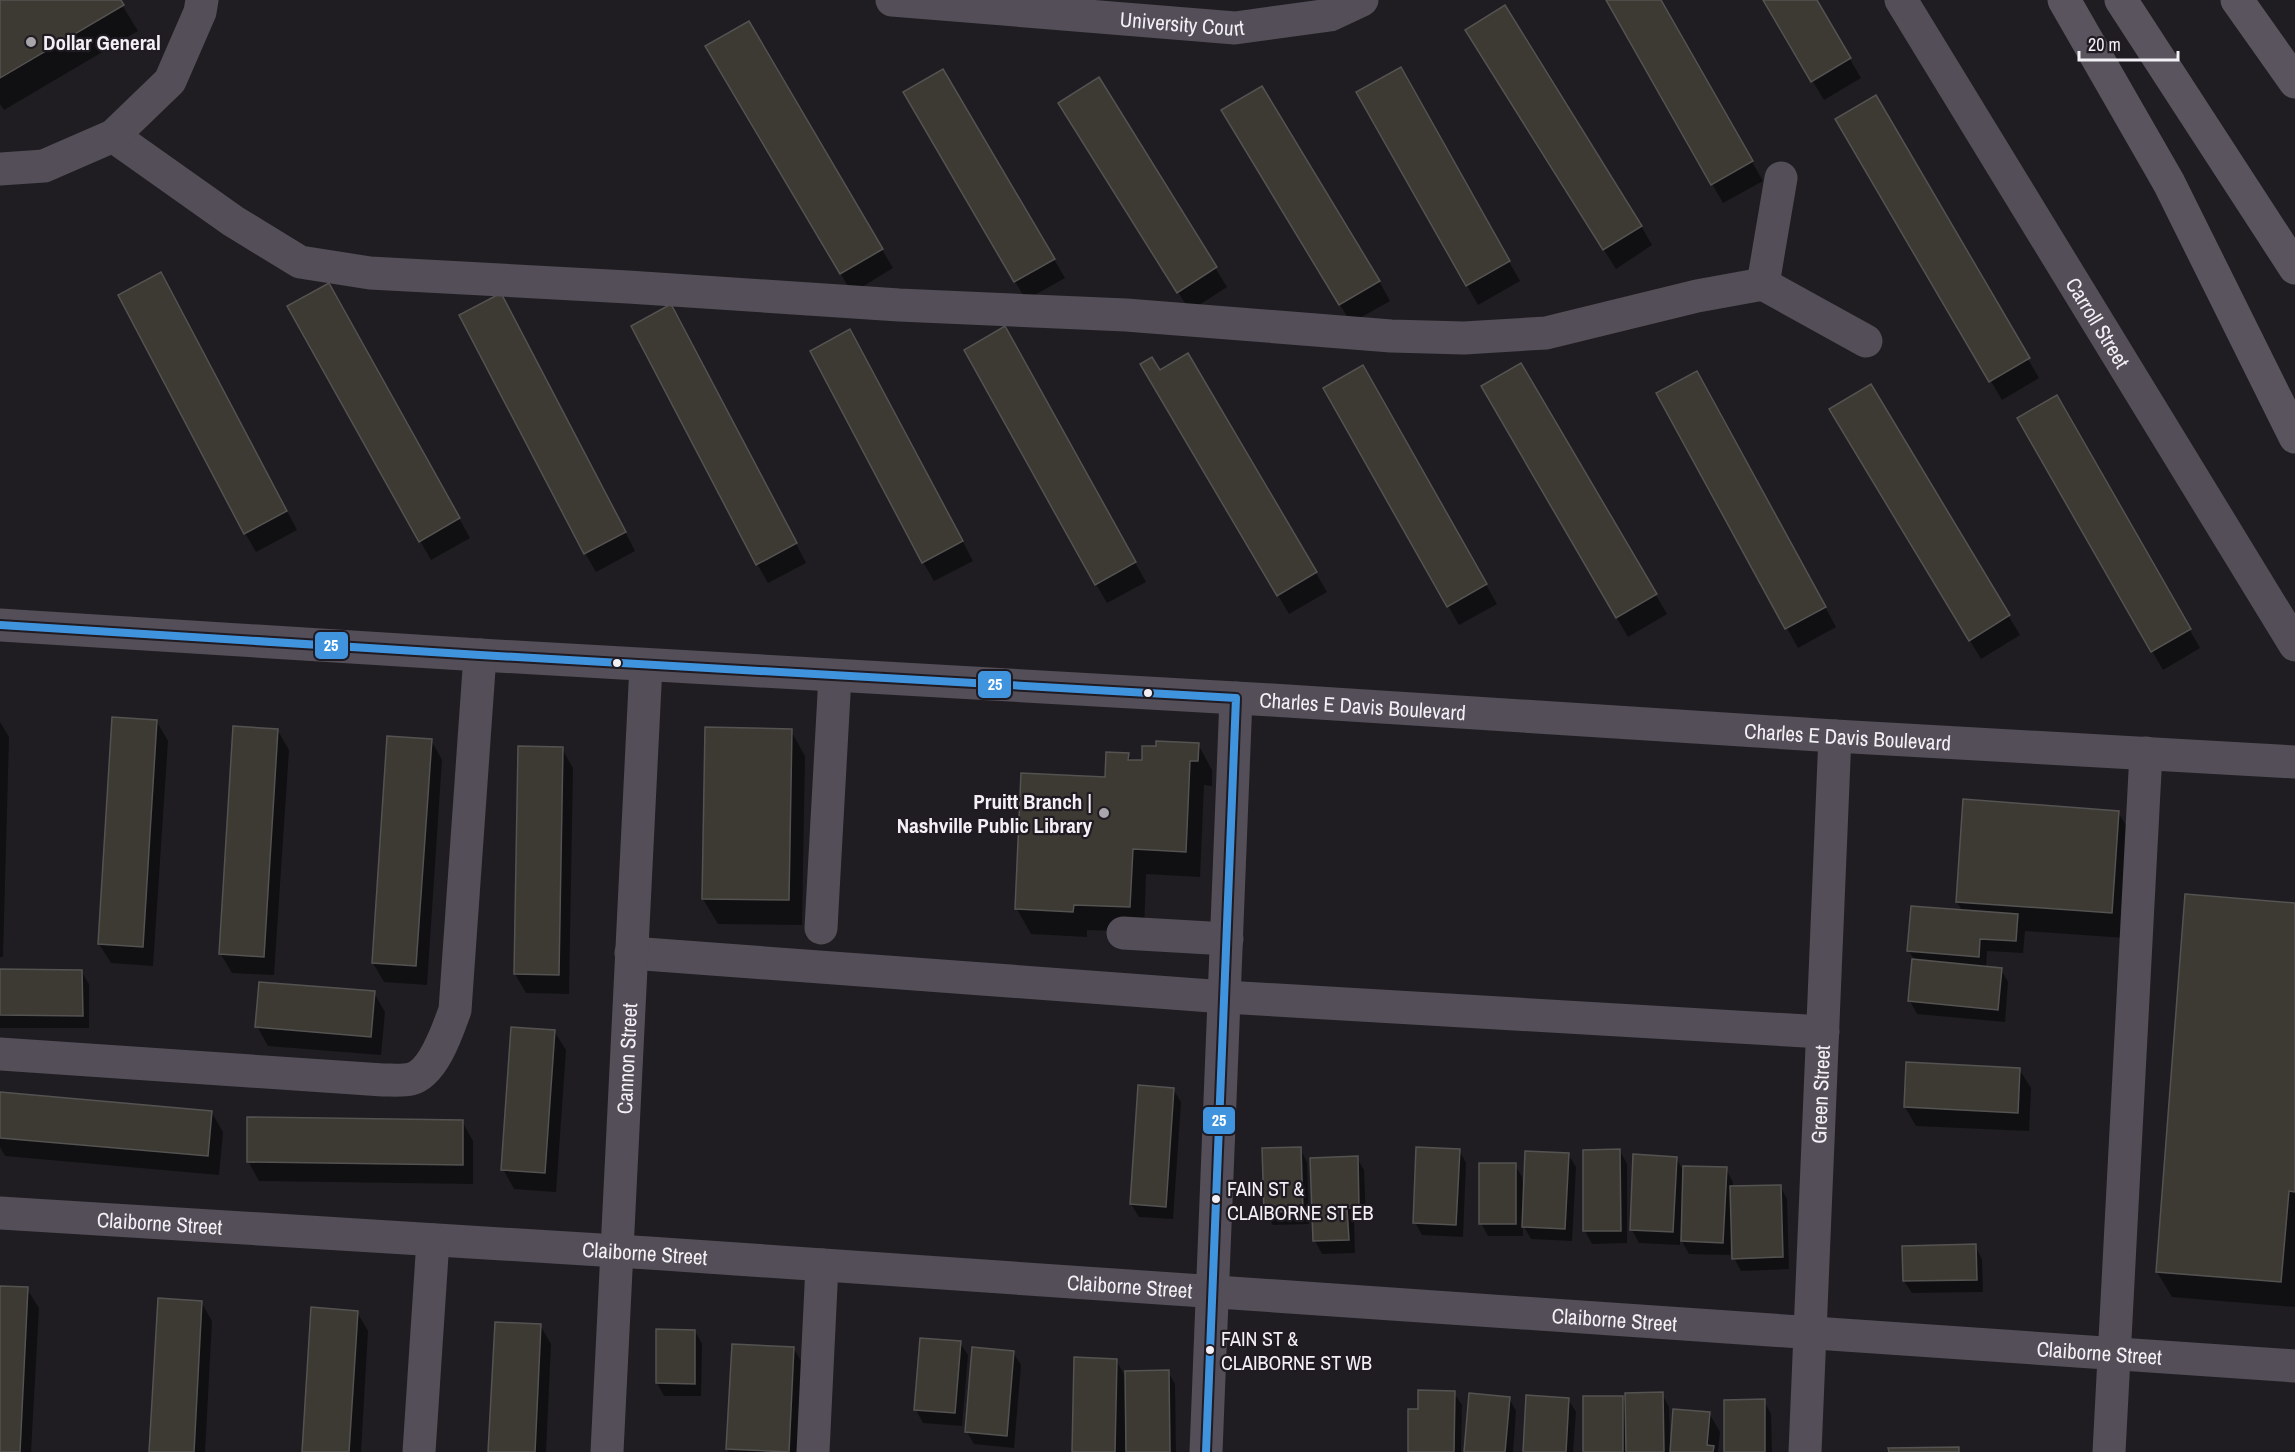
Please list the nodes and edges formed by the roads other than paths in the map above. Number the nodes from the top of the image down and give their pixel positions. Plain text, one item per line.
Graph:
1 (202, 0) edge
2 (892, 0) edge
3 (1362, 0) edge
4 (1901, 0) edge
5 (2064, 0) edge
6 (2121, 0) edge
7 (2237, 0) edge
8 (2295, 81) edge
9 (113, 136) junction
10 (0, 169) edge
11 (1781, 178) dead end
12 (2295, 268) edge
13 (1763, 284) junction
14 (1866, 341) dead end
15 (2295, 437) edge
16 (0, 625) edge
17 (2295, 645) edge
18 (480, 655) junction
19 (646, 665) junction
20 (835, 676) junction
21 (1236, 698) junction
22 (1835, 736) junction
23 (2146, 753) junction
24 (2295, 762) edge
25 (821, 928) dead end
26 (1123, 933) dead end
27 (1227, 939) junction
28 (631, 953) junction
29 (1225, 997) junction
30 (1823, 1032) junction
31 (0, 1054) edge
32 (0, 1213) edge
33 (433, 1240) junction
34 (617, 1251) junction
35 (822, 1265) junction
36 (1214, 1292) junction
37 (1810, 1334) junction
38 (2113, 1354) junction
39 (2295, 1366) edge
40 (419, 1452) edge
41 (607, 1452) edge
42 (813, 1452) edge
43 (1206, 1452) edge
44 (1805, 1452) edge
45 (2109, 1452) edge

1 - 9 street
2 - 3 street, University Court
4 - 17 street, Carroll Street
5 - 15 highway
6 - 12 highway
7 - 8 highway
9 - 10 street
9 - 13 street
11 - 13 street
13 - 14 street
16 - 18 street, Charles E Davis Boulevard
18 - 19 street, Charles E Davis Boulevard
18 - 31 street
19 - 20 street, Charles E Davis Boulevard
19 - 28 street, Cannon Street
20 - 21 street, Charles E Davis Boulevard
20 - 25 street
21 - 22 street, Charles E Davis Boulevard
21 - 27 street
22 - 23 street, Charles E Davis Boulevard
22 - 30 street, Green Street
23 - 24 street, Charles E Davis Boulevard
23 - 38 street
26 - 27 street
27 - 29 street
28 - 29 street
28 - 34 street, Cannon Street
29 - 30 street
29 - 36 street
30 - 37 street, Green Street
32 - 33 street, Claiborne Street
33 - 34 street, Claiborne Street
33 - 40 street
34 - 35 street, Claiborne Street
34 - 41 street, Cannon Street
35 - 36 street, Claiborne Street
35 - 42 street
36 - 37 street, Claiborne Street
36 - 43 street
37 - 38 street, Claiborne Street
37 - 44 street, Green Street
38 - 39 street, Claiborne Street
38 - 45 street

